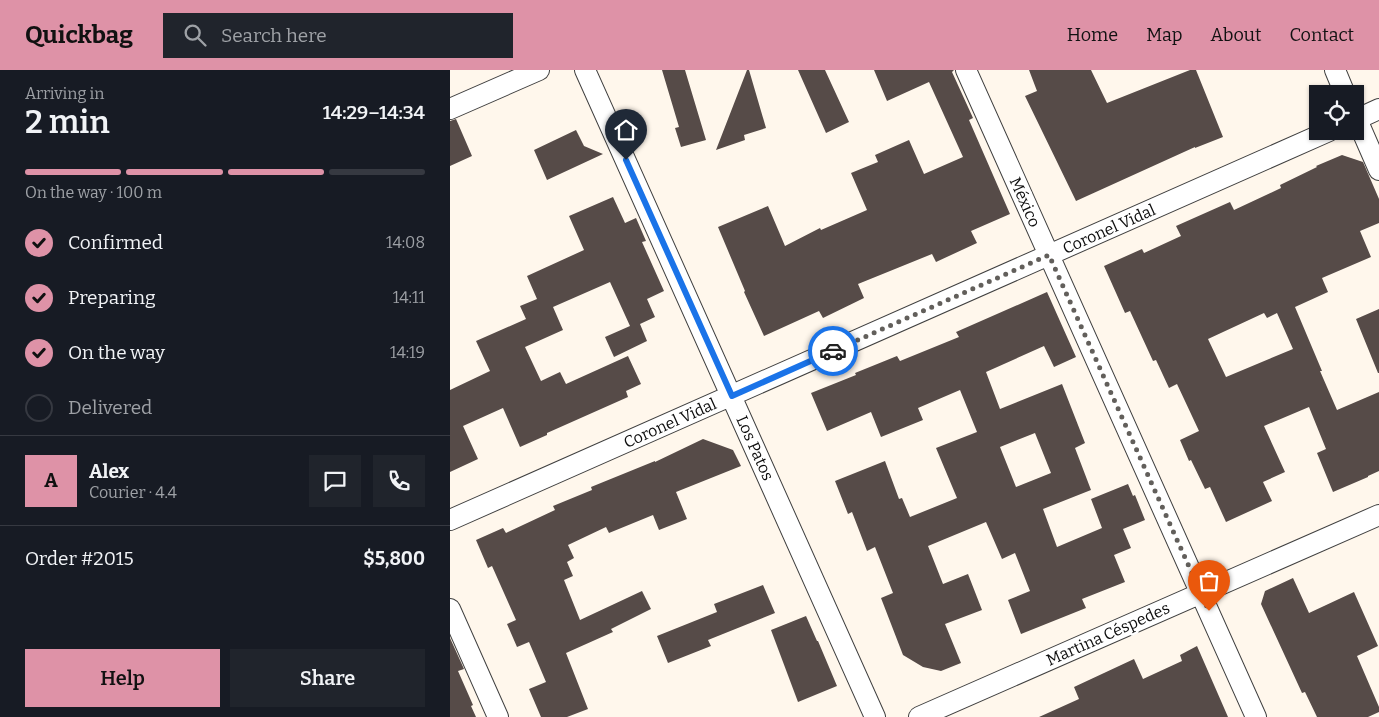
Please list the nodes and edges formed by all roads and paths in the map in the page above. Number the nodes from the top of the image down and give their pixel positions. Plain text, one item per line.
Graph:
1 (539, 70) edge
2 (585, 70) edge
3 (966, 70) edge
4 (1335, 70) edge
5 (1342, 85) edge
6 (1379, 109) edge
7 (450, 110) edge
8 (1364, 115) edge
9 (1364, 136) edge
10 (1310, 140) edge
11 (1379, 170) edge
12 (1049, 255) junction
13 (732, 396) junction
14 (1379, 515) edge
15 (450, 520) edge
16 (1201, 593) junction
17 (450, 609) edge
18 (498, 717) edge
19 (875, 717) edge
20 (919, 717) edge
21 (1256, 717) edge

1 - 7 street
2 - 13 street, Los Patos
3 - 12 street, México
4 - 5 street
6 - 8 street
9 - 11 street
10 - 12 street, Coronel Vidal
12 - 13 street, Coronel Vidal
12 - 16 street, México
13 - 15 street, Coronel Vidal
13 - 19 street, Los Patos
14 - 16 street, Martina Céspedes
16 - 20 street, Martina Céspedes
16 - 21 street, México
17 - 18 street

